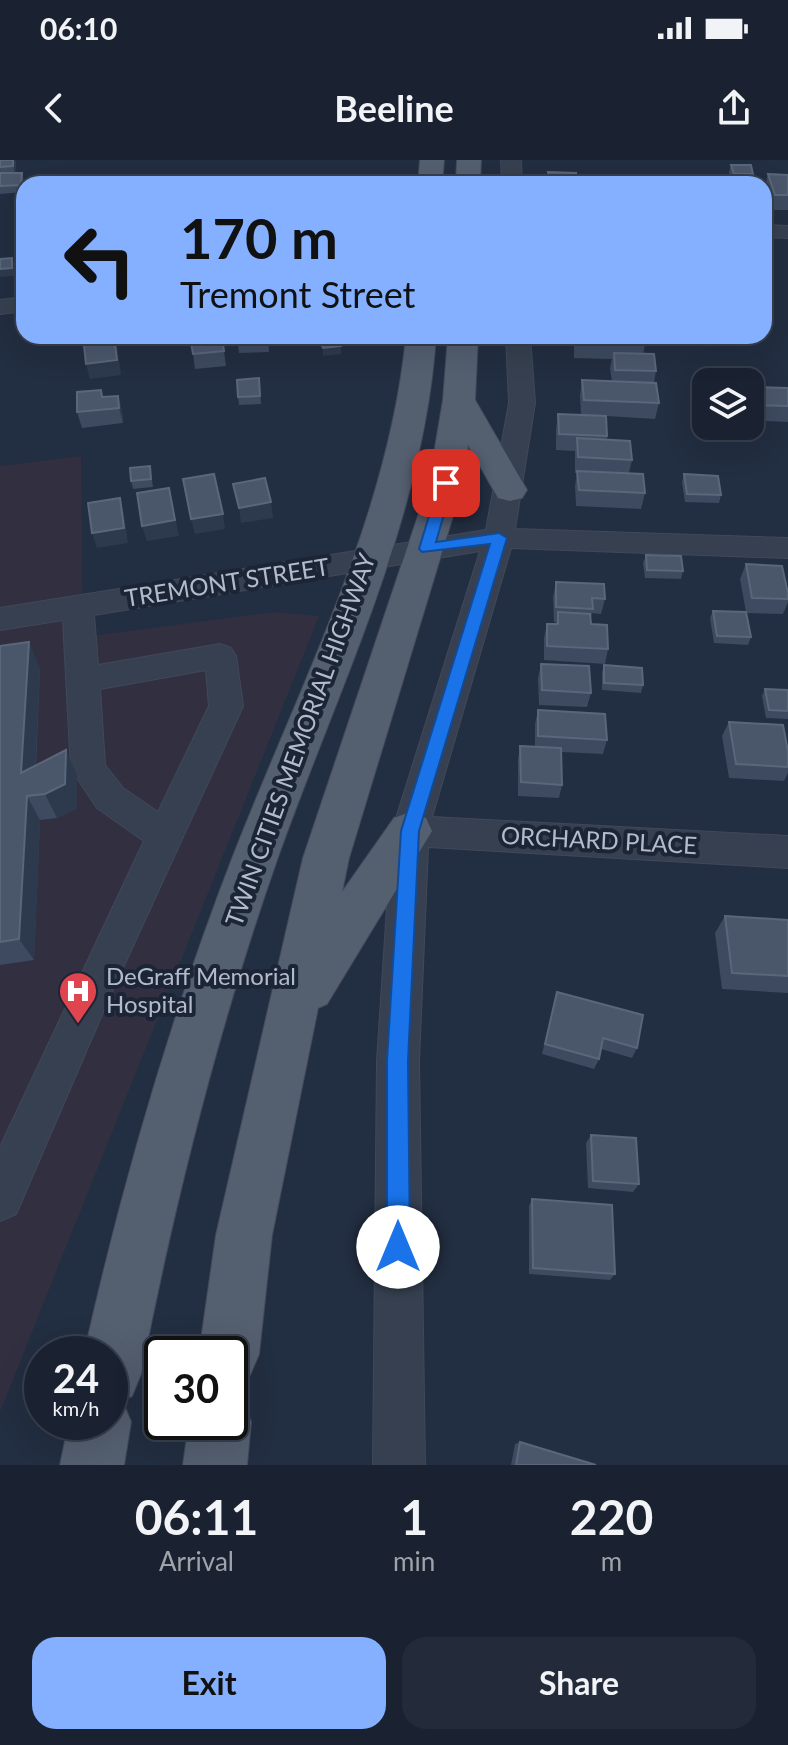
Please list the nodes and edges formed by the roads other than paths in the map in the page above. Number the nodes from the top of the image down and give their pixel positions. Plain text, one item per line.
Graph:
1 (421, 344) edge
2 (462, 344) edge
3 (518, 344) edge
4 (459, 400) junction
5 (510, 490) junction
6 (499, 538) junction
7 (788, 548) edge
8 (427, 549) junction
9 (369, 560) junction
10 (78, 607) junction
11 (0, 619) edge
12 (81, 680) junction
13 (410, 831) junction
14 (165, 836) junction
15 (788, 852) edge
16 (287, 1028) junction
17 (0, 1198) edge
18 (118, 1336) edge
19 (231, 1336) edge
20 (97, 1440) edge
21 (218, 1440) edge
22 (92, 1465) edge
23 (215, 1465) edge
24 (399, 1465) edge

1 - 9 main road, TWIN CITIES MEMORIAL HIGHWAY
2 - 4 main road
3 - 5 street
4 - 5 main road
4 - 8 main road
5 - 6 street
6 - 7 street, TREMONT STREET
6 - 8 street, TREMONT STREET
6 - 13 street
8 - 9 street, TREMONT STREET
8 - 16 main road
9 - 10 street, TREMONT STREET
9 - 18 main road, TWIN CITIES MEMORIAL HIGHWAY
10 - 11 street, TREMONT STREET
10 - 12 street
12 - 14 street
12 - 14 street
13 - 15 street, ORCHARD PLACE
13 - 16 main road
13 - 24 street
14 - 17 street
16 - 19 main road
20 - 22 main road
21 - 23 main road

